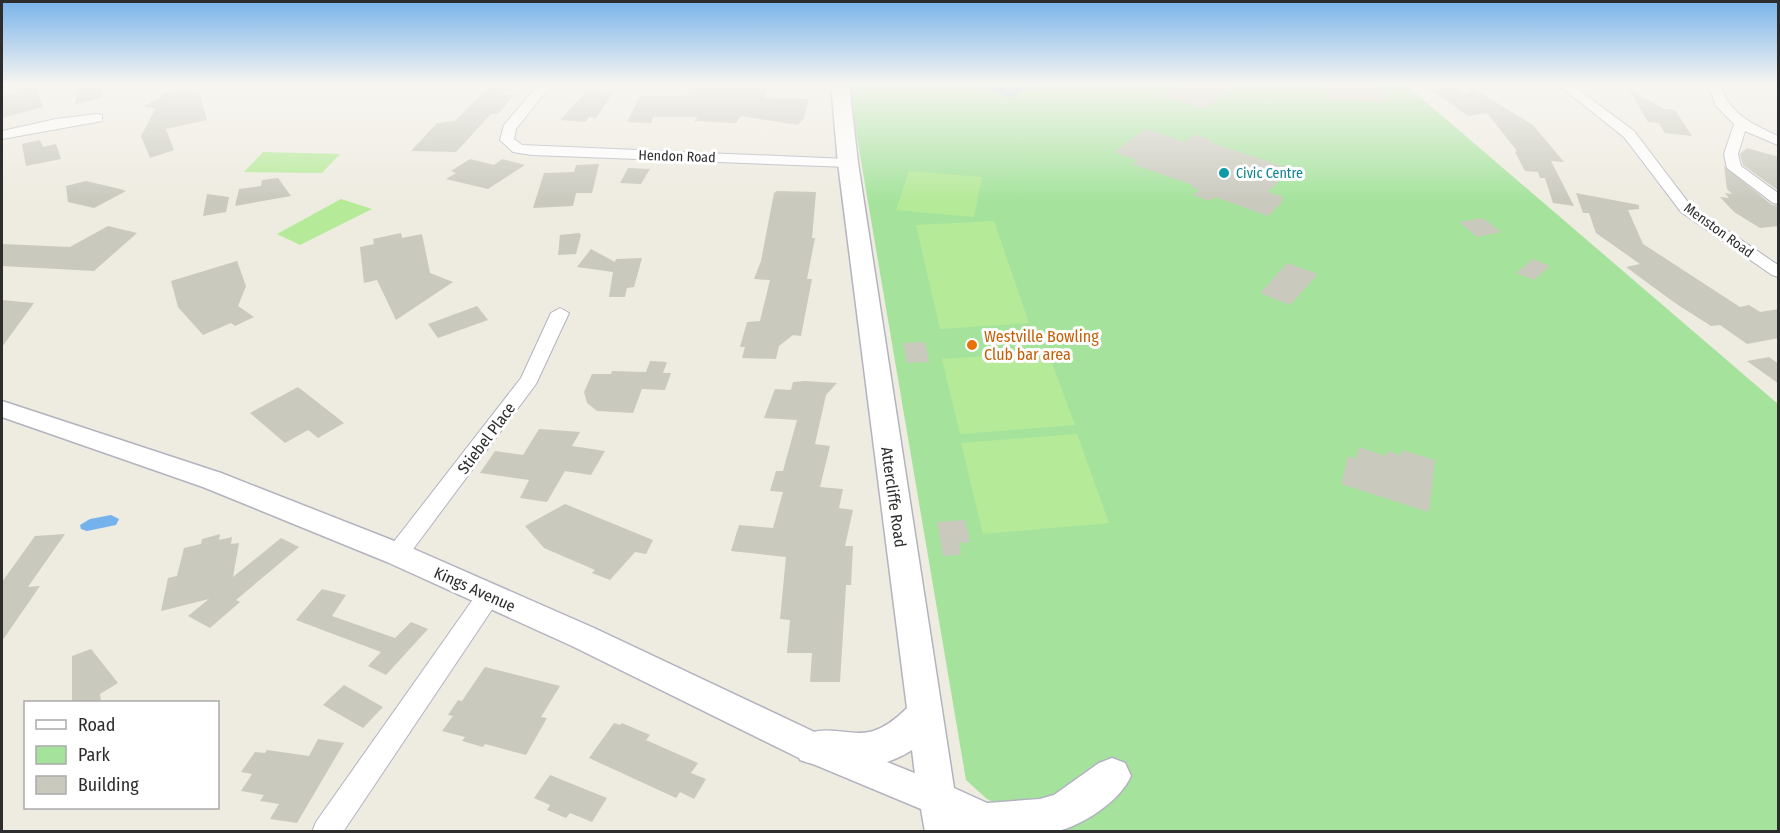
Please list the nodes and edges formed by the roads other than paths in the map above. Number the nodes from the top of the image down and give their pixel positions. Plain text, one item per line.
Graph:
1 (57, 123) edge
2 (513, 123) edge
3 (844, 123) edge
4 (1614, 123) edge
5 (1741, 124) joint
6 (2, 135) edge
7 (1779, 141) edge
8 (848, 162) junction
9 (1779, 200) edge
10 (1779, 272) edge
11 (560, 313) dead end
12 (2, 409) edge
13 (397, 554) junction
14 (489, 595) junction
15 (924, 715) junction
16 (813, 748) junction
17 (1112, 776) dead end
18 (939, 815) edge
19 (996, 827) edge
20 (326, 831) edge

1 - 6 street
2 - 8 street, Hendon Road
3 - 8 main road, Attercliffe Road
4 - 10 street, Menston Road
5 - 7 street
5 - 9 street
8 - 15 main road, Attercliffe Road
11 - 13 street, Stiebel Place
12 - 13 street, Kings Avenue
13 - 14 street, Kings Avenue
14 - 16 street, Kings Avenue
14 - 20 street
15 - 16 main road
15 - 18 main road, Attercliffe Road
16 - 18 street, Kings Avenue
17 - 19 main road
18 - 19 main road

